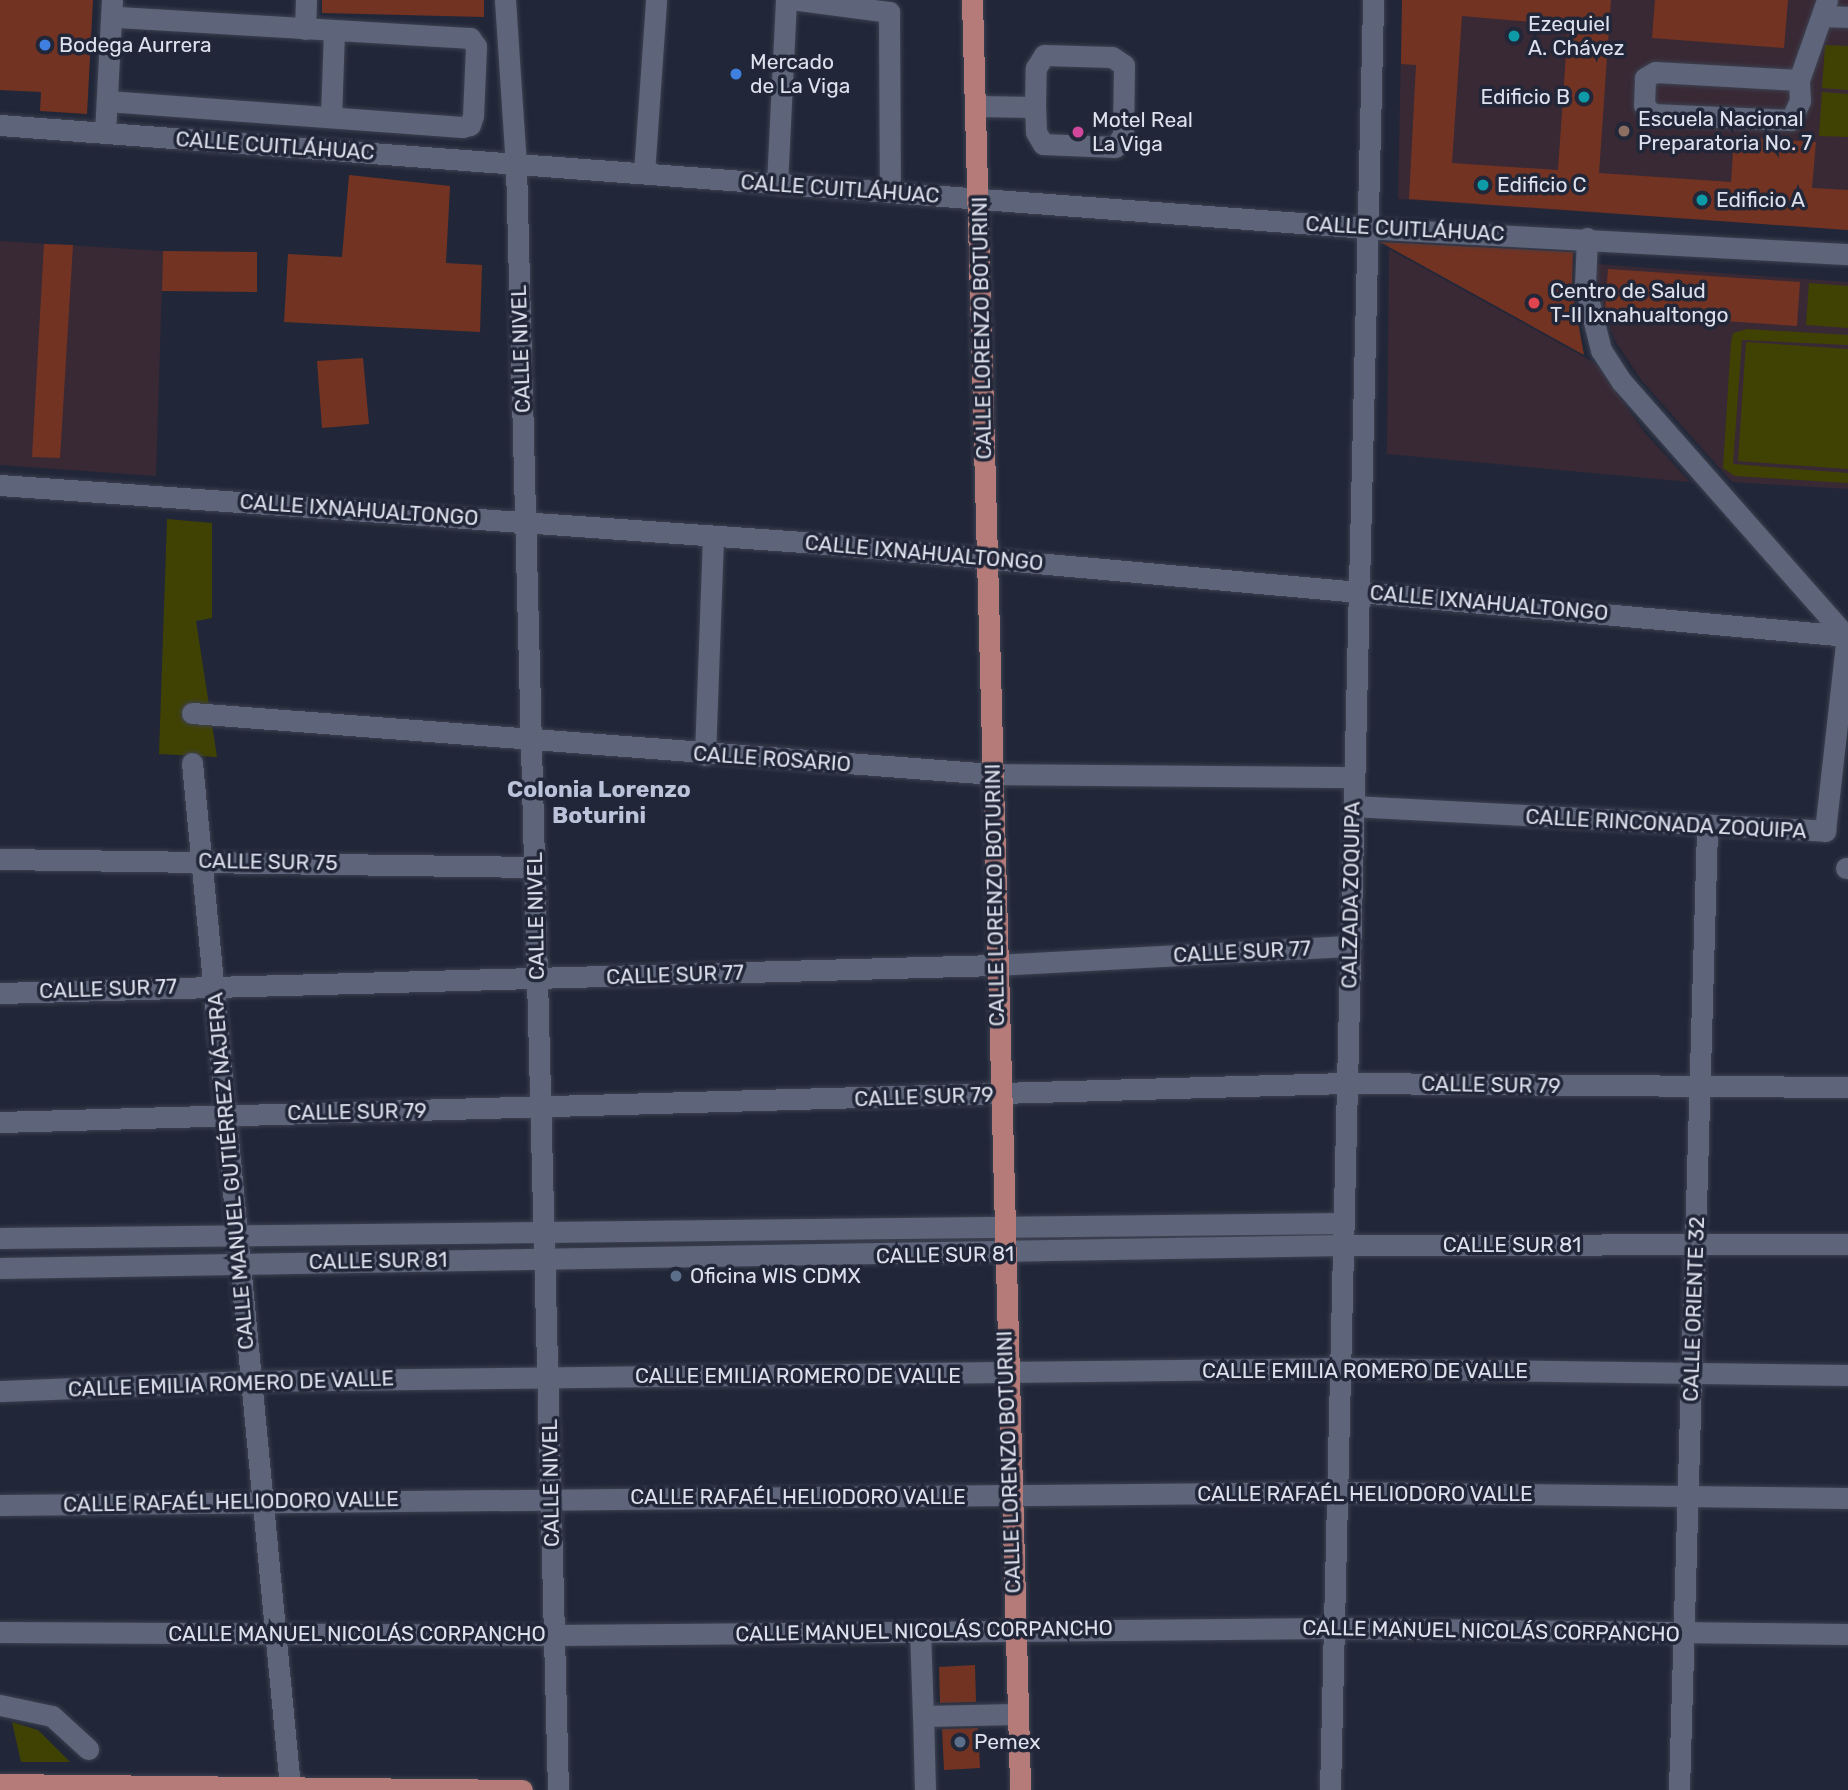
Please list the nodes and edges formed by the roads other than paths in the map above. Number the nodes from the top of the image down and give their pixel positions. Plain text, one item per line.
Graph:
1 (306, 0) edge
2 (505, 0) edge
3 (656, 0) edge
4 (786, 0) edge
5 (798, 0) edge
6 (972, 0) edge
7 (1373, 0) edge
8 (112, 8) edge
9 (1825, 8) edge
10 (1848, 17) edge
11 (304, 29) junction
12 (334, 31) junction
13 (1798, 80) junction
14 (107, 100) junction
15 (976, 106) junction
16 (1035, 107) junction
17 (331, 117) junction
18 (0, 125) edge
19 (105, 133) junction
20 (516, 165) junction
21 (644, 173) junction
22 (777, 184) junction
23 (890, 192) junction
24 (979, 199) junction
25 (1366, 228) junction
26 (1587, 237) junction
27 (1848, 254) edge
28 (0, 485) edge
29 (525, 523) junction
30 (713, 536) junction
31 (988, 558) junction
32 (1357, 590) junction
33 (1848, 637) edge
34 (192, 713) dead end
35 (532, 741) junction
36 (705, 755) junction
37 (192, 763) dead end
38 (992, 774) junction
39 (1353, 777) junction
40 (1353, 806) junction
41 (1707, 828) junction
42 (0, 859) edge
43 (200, 860) junction
44 (535, 867) junction
45 (1350, 946) junction
46 (997, 965) junction
47 (538, 980) junction
48 (213, 986) junction
49 (0, 993) edge
50 (1347, 1083) junction
51 (1848, 1087) edge
52 (1701, 1088) junction
53 (999, 1095) junction
54 (542, 1110) junction
55 (226, 1113) junction
56 (0, 1122) edge
57 (1344, 1223) junction
58 (1003, 1228) junction
59 (545, 1234) junction
60 (0, 1238) edge
61 (239, 1238) junction
62 (1848, 1244) edge
63 (1344, 1245) junction
64 (1696, 1245) junction
65 (1003, 1254) junction
66 (546, 1259) junction
67 (240, 1263) junction
68 (0, 1268) edge
69 (1341, 1368) junction
70 (1692, 1373) junction
71 (1006, 1374) junction
72 (1848, 1375) edge
73 (548, 1378) junction
74 (250, 1381) junction
75 (0, 1391) edge
76 (1338, 1492) junction
77 (1688, 1495) junction
78 (1009, 1497) junction
79 (551, 1498) junction
80 (1848, 1498) edge
81 (259, 1501) junction
82 (0, 1505) edge
83 (1334, 1628) junction
84 (1014, 1630) junction
85 (919, 1631) junction
86 (0, 1632) edge
87 (1684, 1633) junction
88 (271, 1634) junction
89 (1848, 1634) edge
90 (554, 1635) junction
91 (0, 1705) edge
92 (1017, 1714) junction
93 (923, 1716) junction
94 (88, 1749) dead end
95 (0, 1784) edge
96 (290, 1787) junction
97 (2, 1790) edge
98 (522, 1790) edge
99 (558, 1790) edge
100 (925, 1790) edge
101 (1020, 1790) edge
102 (1330, 1790) edge
103 (1679, 1790) edge

1 - 11 street
2 - 20 street, CALLE NIVEL
3 - 21 street
4 - 22 street
5 - 23 street
6 - 15 main road, CALLE LORENZO BOTURINI
7 - 25 street, CALZADA ZOQUIPA
8 - 11 street
8 - 14 street
9 - 10 street
9 - 13 street
11 - 12 street
12 - 17 street
12 - 17 street
13 - 13 street
14 - 17 street
14 - 19 street
15 - 16 street
15 - 24 main road, CALLE LORENZO BOTURINI
16 - 16 street
18 - 19 street, CALLE CUITLÁHUAC
19 - 20 street, CALLE CUITLÁHUAC
20 - 21 street, CALLE CUITLÁHUAC
20 - 29 street, CALLE NIVEL
21 - 22 street, CALLE CUITLÁHUAC
22 - 23 street, CALLE CUITLÁHUAC
23 - 24 street, CALLE CUITLÁHUAC
24 - 25 street, CALLE CUITLÁHUAC
24 - 31 main road, CALLE LORENZO BOTURINI
25 - 26 street, CALLE CUITLÁHUAC
25 - 32 street, CALZADA ZOQUIPA
26 - 27 street, CALLE CUITLÁHUAC
26 - 33 street
28 - 29 street, CALLE IXNAHUALTONGO
29 - 30 street, CALLE IXNAHUALTONGO
29 - 35 street, CALLE NIVEL
30 - 31 street, CALLE IXNAHUALTONGO
30 - 36 street
31 - 32 street, CALLE IXNAHUALTONGO
31 - 38 main road, CALLE LORENZO BOTURINI
32 - 33 street, CALLE IXNAHUALTONGO
32 - 39 street, CALZADA ZOQUIPA
33 - 41 street, CALLE RINCONADA ZOQUIPA
34 - 35 street, CALLE ROSARIO
35 - 36 street, CALLE ROSARIO
35 - 44 street, CALLE NIVEL
36 - 38 street, CALLE ROSARIO
37 - 43 street, CALLE MANUEL GUTIÉRREZ NÁJERA
38 - 39 street, CALLE ROSARIO
38 - 46 main road, CALLE LORENZO BOTURINI
39 - 40 street, CALZADA ZOQUIPA
40 - 41 street, CALLE RINCONADA ZOQUIPA
40 - 45 street, CALZADA ZOQUIPA
41 - 52 street, CALLE ORIENTE 32
42 - 43 street, CALLE SUR 75
43 - 44 street, CALLE SUR 75
43 - 48 street, CALLE MANUEL GUTIÉRREZ NÁJERA
44 - 47 street, CALLE NIVEL
45 - 46 street, CALLE SUR 77
45 - 50 street, CALZADA ZOQUIPA
46 - 47 street, CALLE SUR 77
46 - 53 main road, CALLE LORENZO BOTURINI
47 - 48 street, CALLE SUR 77
47 - 54 street, CALLE NIVEL
48 - 49 street, CALLE SUR 77
48 - 55 street, CALLE MANUEL GUTIÉRREZ NÁJERA
50 - 52 street, CALLE SUR 79
50 - 53 street, CALLE SUR 79
50 - 57 street, CALZADA ZOQUIPA
51 - 52 street, CALLE SUR 79
52 - 64 street, CALLE ORIENTE 32
53 - 54 street, CALLE SUR 79
53 - 58 main road, CALLE LORENZO BOTURINI
54 - 55 street, CALLE SUR 79
54 - 59 street, CALLE NIVEL
55 - 56 street, CALLE SUR 79
55 - 61 street, CALLE MANUEL GUTIÉRREZ NÁJERA
57 - 58 street, CALLE SUR 81
57 - 63 street, CALZADA ZOQUIPA
58 - 59 street, CALLE SUR 81
58 - 65 main road, CALLE LORENZO BOTURINI
59 - 61 street, CALLE SUR 81
59 - 66 street, CALLE NIVEL
60 - 61 street, CALLE SUR 81
61 - 67 street, CALLE MANUEL GUTIÉRREZ NÁJERA
62 - 64 street, CALLE SUR 81
63 - 64 street, CALLE SUR 81
63 - 65 street, CALLE SUR 81
63 - 69 street, CALZADA ZOQUIPA
64 - 70 street, CALLE ORIENTE 32
65 - 66 street, CALLE SUR 81
65 - 71 main road, CALLE LORENZO BOTURINI
66 - 67 street, CALLE SUR 81
66 - 73 street, CALLE NIVEL
67 - 68 street, CALLE SUR 81
67 - 74 street, CALLE MANUEL GUTIÉRREZ NÁJERA
69 - 70 street, CALLE EMILIA ROMERO DE VALLE
69 - 71 street, CALLE EMILIA ROMERO DE VALLE
69 - 76 street, CALZADA ZOQUIPA
70 - 72 street, CALLE EMILIA ROMERO DE VALLE
70 - 77 street, CALLE ORIENTE 32
71 - 73 street, CALLE EMILIA ROMERO DE VALLE
71 - 78 main road, CALLE LORENZO BOTURINI
73 - 74 street, CALLE EMILIA ROMERO DE VALLE
73 - 79 street, CALLE NIVEL
74 - 75 street, CALLE EMILIA ROMERO DE VALLE
74 - 81 street, CALLE MANUEL GUTIÉRREZ NÁJERA
76 - 77 street, CALLE RAFAÉL HELIODORO VALLE
76 - 78 street, CALLE RAFAÉL HELIODORO VALLE
76 - 83 street, CALZADA ZOQUIPA
77 - 80 street, CALLE RAFAÉL HELIODORO VALLE
77 - 87 street, CALLE ORIENTE 32
78 - 79 street, CALLE RAFAÉL HELIODORO VALLE
78 - 84 main road, CALLE LORENZO BOTURINI
79 - 81 street, CALLE RAFAÉL HELIODORO VALLE
79 - 90 street, CALLE NIVEL
81 - 82 street, CALLE RAFAÉL HELIODORO VALLE
81 - 88 street, CALLE MANUEL GUTIÉRREZ NÁJERA
83 - 84 street, CALLE MANUEL NICOLÁS CORPANCHO
83 - 87 street, CALLE MANUEL NICOLÁS CORPANCHO
83 - 102 street, CALZADA ZOQUIPA
84 - 85 street, CALLE MANUEL NICOLÁS CORPANCHO
84 - 92 main road, CALLE LORENZO BOTURINI
85 - 90 street, CALLE MANUEL NICOLÁS CORPANCHO
85 - 93 street
86 - 88 street, CALLE MANUEL NICOLÁS CORPANCHO
87 - 89 street, CALLE MANUEL NICOLÁS CORPANCHO
87 - 103 street, CALLE ORIENTE 32
88 - 90 street, CALLE MANUEL NICOLÁS CORPANCHO
88 - 96 street, CALLE MANUEL GUTIÉRREZ NÁJERA
90 - 99 street, CALLE NIVEL
91 - 94 street
92 - 93 street
92 - 101 main road, CALLE LORENZO BOTURINI
93 - 100 street
95 - 96 main road
95 - 97 main road
96 - 98 main road

